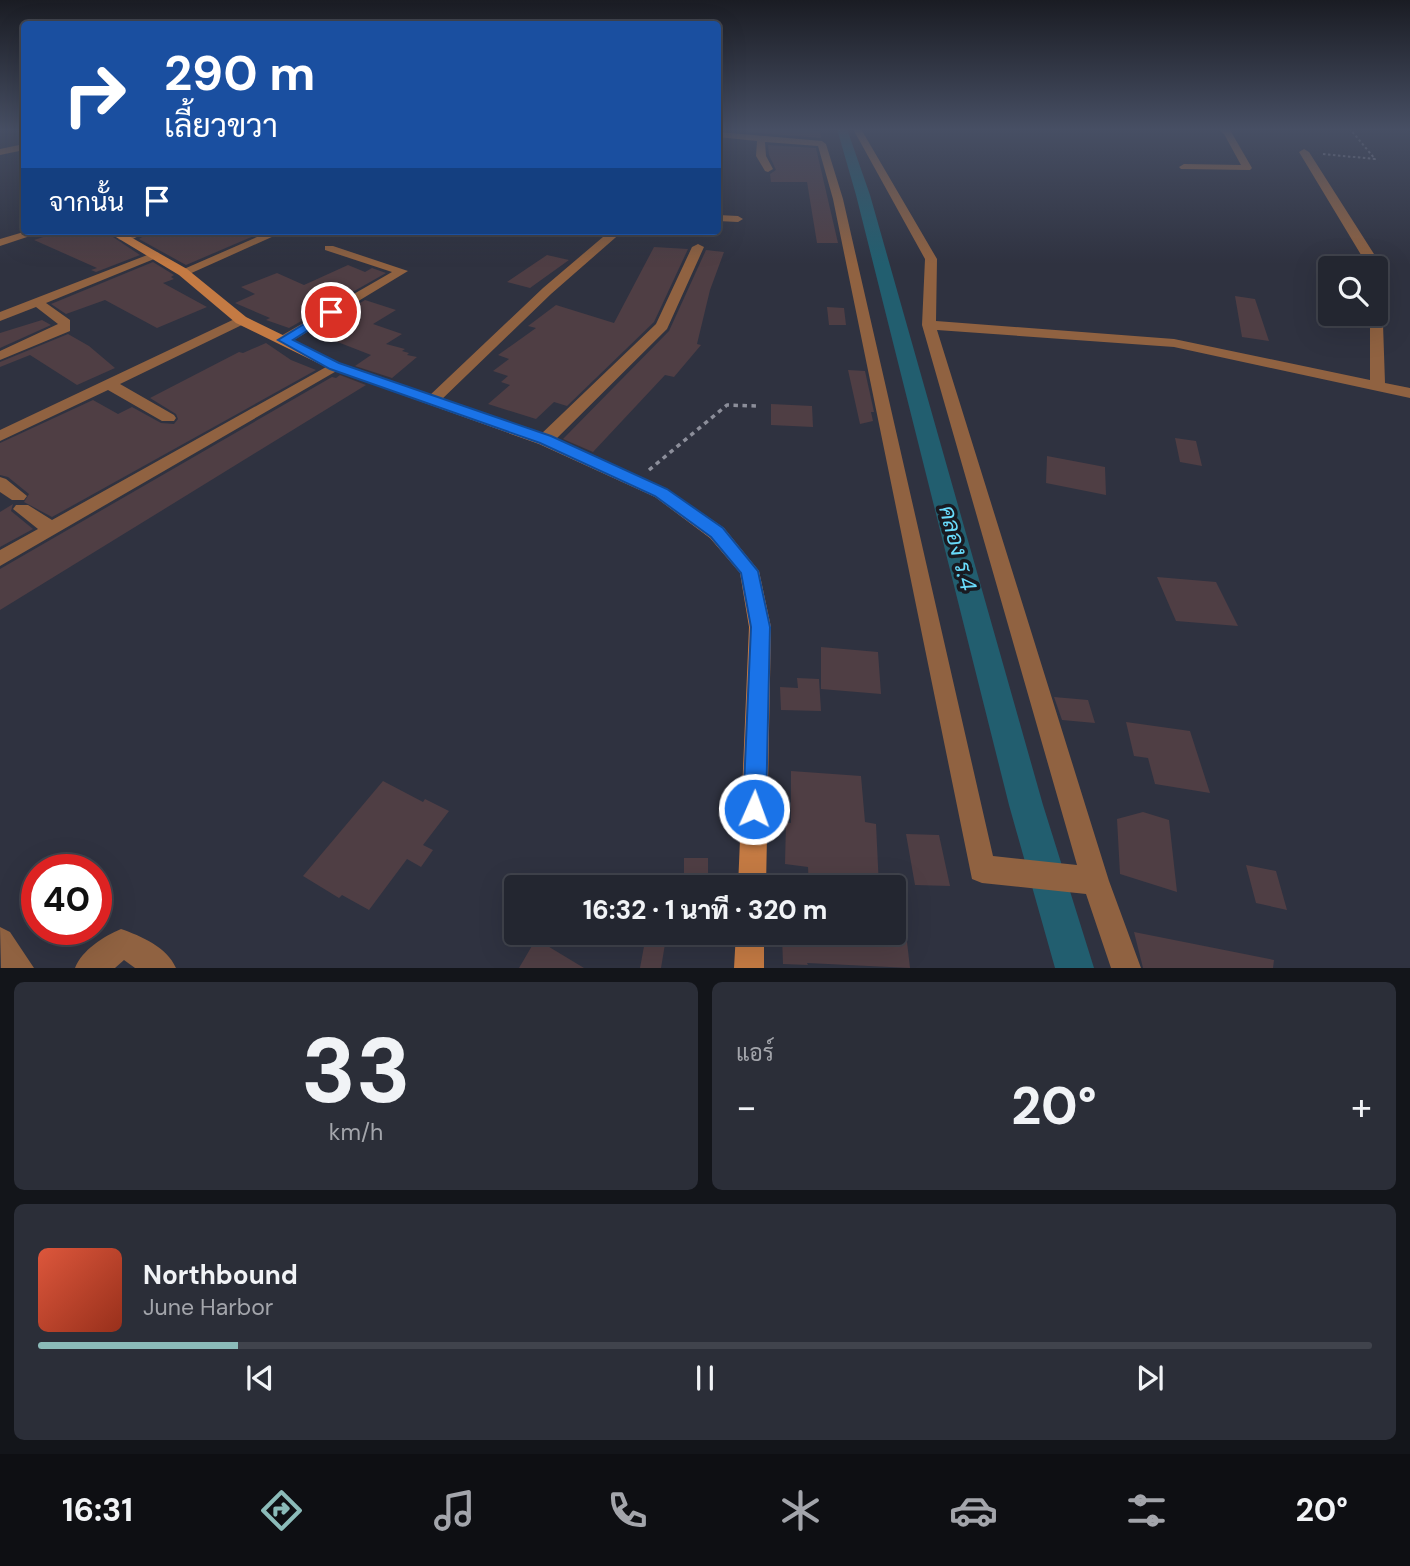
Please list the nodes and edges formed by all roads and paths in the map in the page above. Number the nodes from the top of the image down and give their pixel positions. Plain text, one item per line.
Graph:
1 (831, 174) edge
2 (883, 174) edge
3 (1318, 174) edge
4 (721, 218) edge
5 (738, 219) dead end
6 (26, 235) edge
7 (118, 235) edge
8 (612, 235) edge
9 (268, 236) dead end
10 (0, 243) edge
11 (698, 247) dead end
12 (329, 248) dead end
13 (155, 255) junction
14 (183, 272) junction
15 (38, 303) junction
16 (0, 317) edge
17 (241, 320) junction
18 (929, 326) junction
19 (284, 340) junction
20 (0, 356) edge
21 (335, 366) junction
22 (110, 385) junction
23 (1378, 386) junction
24 (1410, 393) edge
25 (434, 399) junction
26 (756, 406) dead end
27 (168, 418) dead end
28 (0, 436) edge
29 (545, 440) junction
30 (635, 481) junction
31 (0, 483) edge
32 (52, 529) junction
33 (0, 559) edge
34 (752, 875) edge
35 (1095, 881) junction
36 (0, 942) edge
37 (750, 945) edge
38 (19, 968) edge
39 (90, 968) edge
40 (161, 968) edge
41 (749, 968) edge
42 (1126, 968) edge

1 - 35 street
2 - 18 street
3 - 23 street
4 - 5 street
6 - 10 street
7 - 13 street
8 - 25 street
9 - 14 street
11 - 29 street
12 - 19 street
13 - 14 street
13 - 15 street
14 - 17 street
15 - 16 street
15 - 20 street
17 - 19 street
17 - 22 street
18 - 23 street
18 - 35 street
19 - 21 street
21 - 25 street
21 - 32 street
22 - 27 street
22 - 28 street
23 - 24 street
25 - 29 street
26 - 30 path
29 - 30 street
30 - 34 street
31 - 32 street
32 - 33 street
35 - 42 street
36 - 38 street
37 - 41 street
39 - 40 street

